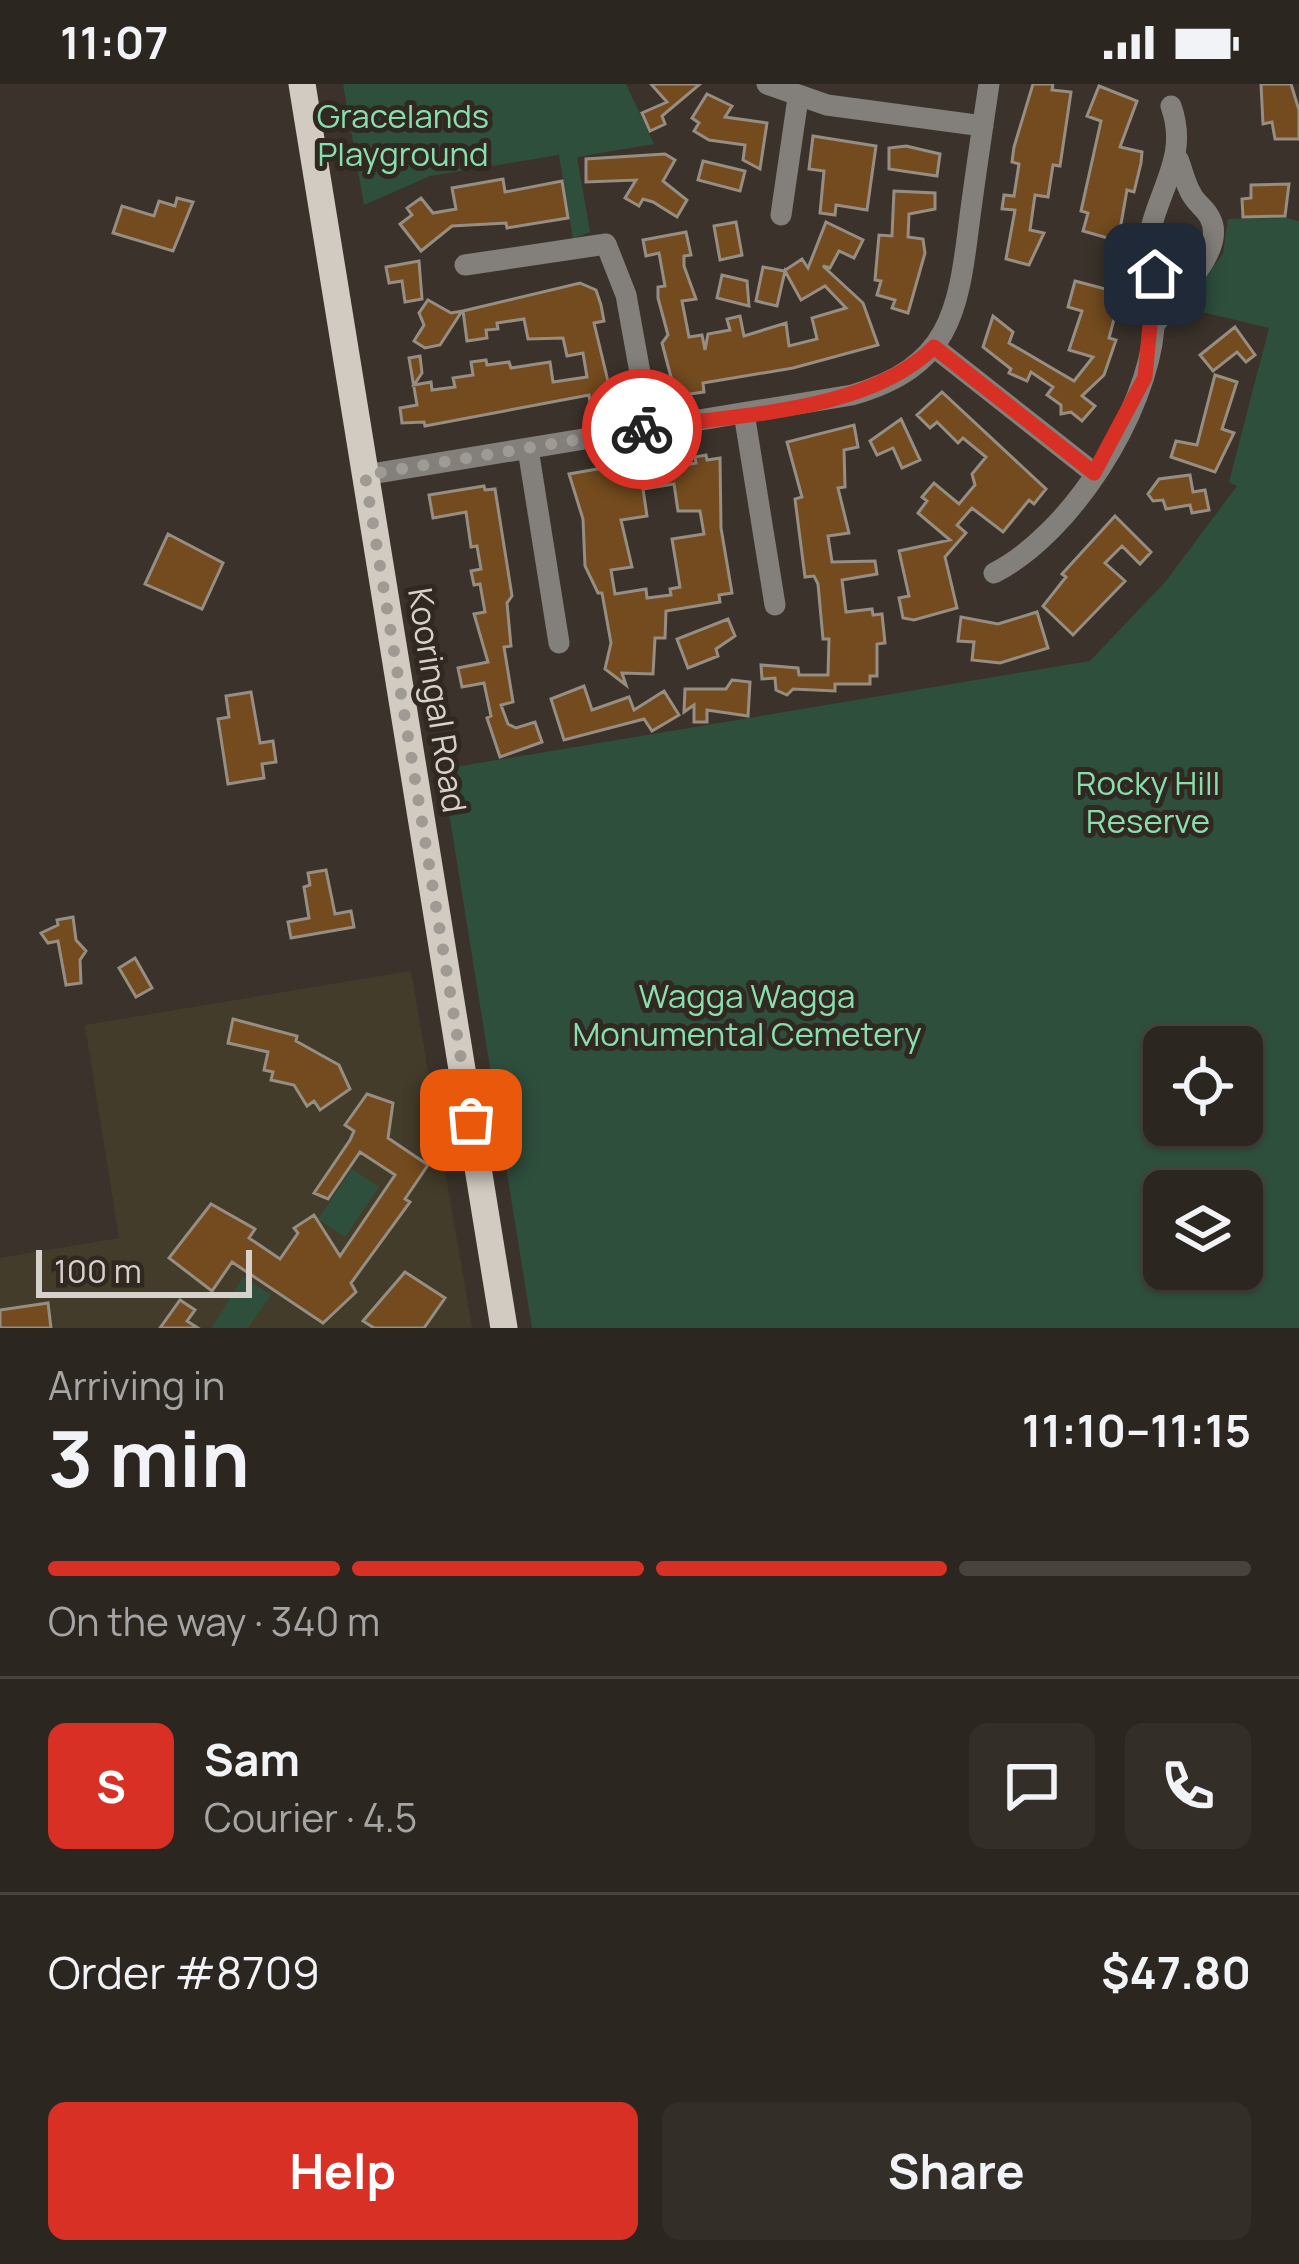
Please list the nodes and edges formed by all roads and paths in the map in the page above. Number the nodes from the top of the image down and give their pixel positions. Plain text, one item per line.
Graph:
1 (302, 84) edge
2 (767, 84) edge
3 (989, 84) edge
4 (798, 98) junction
5 (1172, 106) dead end
6 (983, 126) junction
7 (1178, 158) junction
8 (781, 215) dead end
9 (465, 265) dead end
10 (1155, 324) junction
11 (934, 347) junction
12 (744, 413) junction
13 (650, 428) junction
14 (528, 448) junction
15 (1094, 473) junction
16 (365, 475) junction
17 (994, 573) dead end
18 (775, 605) dead end
19 (559, 643) dead end
20 (504, 1328) edge

1 - 16 main road, Kooringal Road
2 - 4 street
3 - 6 street
4 - 6 street
4 - 8 street
5 - 7 street
6 - 11 street
7 - 10 street
7 - 10 street
9 - 13 street
10 - 15 street
11 - 12 street
11 - 15 street
12 - 13 street
12 - 18 street
13 - 14 street
14 - 16 street
14 - 19 street
15 - 17 street
16 - 20 main road, Kooringal Road

